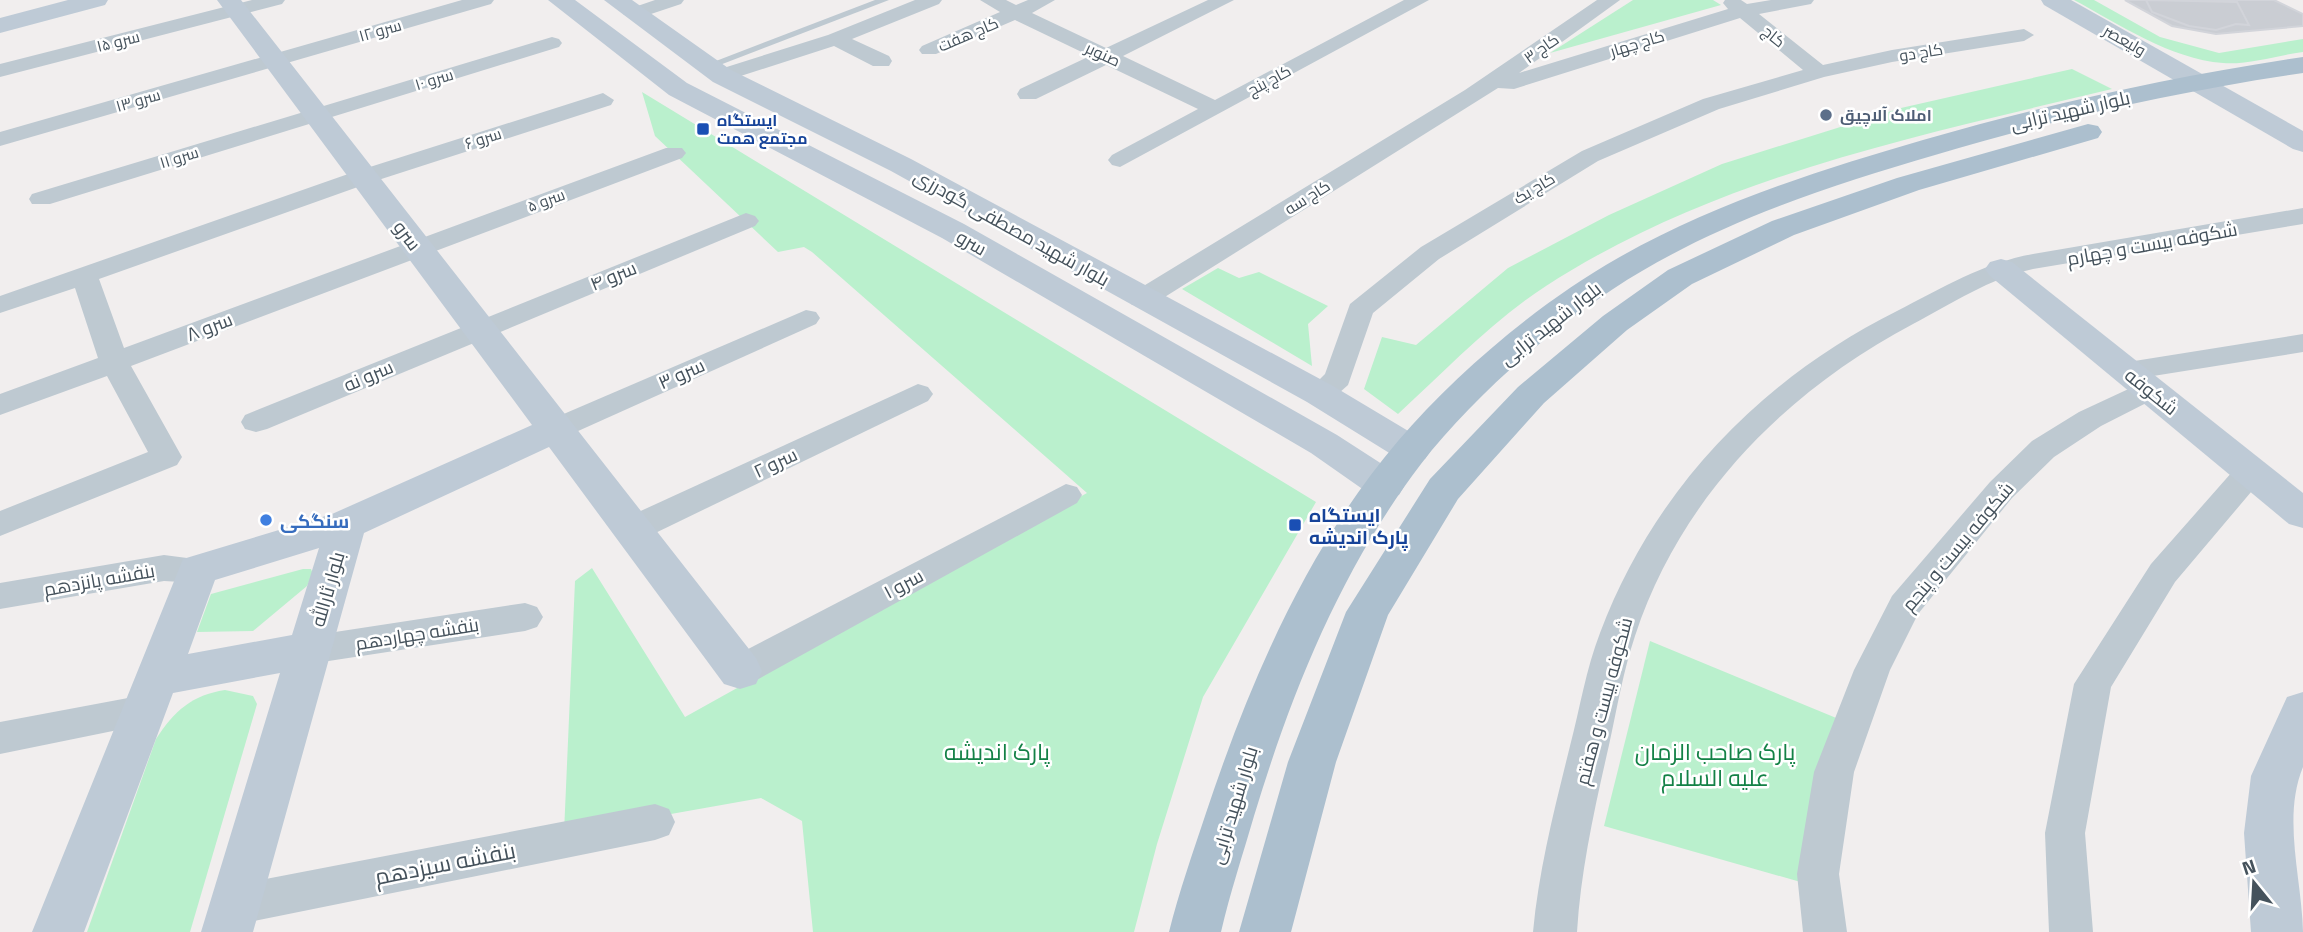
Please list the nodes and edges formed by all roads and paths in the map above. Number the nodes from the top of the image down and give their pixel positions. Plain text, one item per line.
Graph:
1 (50, 0) edge
2 (96, 0) edge
3 (275, 0) edge
4 (484, 0) edge
5 (560, 0) edge
6 (674, 0) edge
7 (884, 0) edge
8 (932, 0) edge
9 (990, 0) edge
10 (1045, 0) edge
11 (1224, 0) edge
12 (1419, 0) edge
13 (1610, 0) edge
14 (1804, 0) edge
15 (2053, 0) edge
16 (233, 5) edge
17 (1736, 5) edge
18 (624, 7) edge
19 (0, 13) edge
20 (1016, 13) junction
21 (0, 26) edge
22 (2024, 35) dead end
23 (835, 39) junction
24 (552, 43) dead end
25 (929, 50) dead end
26 (1107, 55) junction
27 (275, 60) junction
28 (881, 61) dead end
29 (2303, 65) edge
30 (0, 71) edge
31 (715, 71) junction
32 (1819, 72) junction
33 (2196, 81) junction
34 (2303, 88) edge
35 (1028, 94) dead end
36 (1473, 95) junction
37 (603, 100) dead end
38 (2230, 100) junction
39 (1215, 108) junction
40 (317, 115) junction
41 (0, 139) edge
42 (2303, 144) edge
43 (674, 153) dead end
44 (1120, 160) dead end
45 (364, 177) junction
46 (40, 199) dead end
47 (2303, 216) edge
48 (746, 221) dead end
49 (418, 247) junction
50 (2001, 269) junction
51 (84, 275) junction
52 (1142, 299) junction
53 (0, 305) edge
54 (806, 318) dead end
55 (480, 329) junction
56 (2303, 343) edge
57 (114, 362) junction
58 (2139, 380) junction
59 (918, 394) dead end
60 (1320, 394) junction
61 (0, 405) edge
62 (256, 422) dead end
63 (556, 429) junction
64 (1412, 450) junction
65 (2252, 471) junction
66 (1385, 485) junction
67 (1444, 489) junction
68 (1066, 495) dead end
69 (2303, 514) edge
70 (0, 524) edge
71 (346, 524) junction
72 (633, 529) junction
73 (198, 570) junction
74 (0, 596) edge
75 (525, 617) dead end
76 (309, 650) junction
77 (740, 671) joint
78 (150, 695) junction
79 (2303, 711) edge
80 (0, 738) edge
81 (655, 821) dead end
82 (231, 918) edge
83 (58, 932) edge
84 (1195, 932) edge
85 (1265, 932) edge
86 (1555, 932) edge
87 (1825, 932) edge
88 (2071, 932) edge
89 (2277, 932) edge

1 - 19 street
2 - 21 street
3 - 16 street, سرو ۱۵
4 - 27 street, سرو ۱۲
5 - 66 street, سرو
6 - 18 street
7 - 31 lane
8 - 23 street
9 - 20 street, صنوبر
10 - 20 street, کاج هفت
11 - 26 street
12 - 39 street, کاج پنج
13 - 36 street, کاج ۳
14 - 17 street, کاج چهار
15 - 33 street, ولیعصر
16 - 27 street, سرو
16 - 30 street, سرو ۱۵
17 - 32 street, کاج
17 - 36 street, کاج چهار
18 - 31 street, بلوار شهید مصطفی گودرزی
20 - 25 street, کاج هفت
20 - 26 street, صنوبر
22 - 32 street, کاج دو
23 - 28 street
23 - 31 street
24 - 40 street, سرو ۱۰
26 - 35 street
26 - 39 street, صنوبر
27 - 40 street, سرو
27 - 41 street, سرو ۱۳
29 - 33 main road, بلوار شهید ترابی
31 - 52 street, بلوار شهید مصطفی گودرزی
32 - 60 street, کاج یک
33 - 38 street, ولیعصر
33 - 64 main road, بلوار شهید ترابی
34 - 38 main road, بلوار شهید ترابی
36 - 52 street, کاج سه
37 - 45 street, سرو ۶
38 - 42 street, ولیعصر
38 - 67 main road, بلوار شهید ترابی
39 - 44 street, کاج پنج
40 - 45 street, سرو
40 - 46 street, سرو ۱۱
43 - 49 street, سرو ۵
45 - 49 street, سرو
45 - 51 street, سرو ۶
47 - 50 street, شکوفه بیست و چهارم
48 - 55 street, سرو ۴
49 - 55 street, سرو
49 - 57 street, سرو ۸
50 - 58 street, شکوفه
50 - 86 street, شکوفه بیست و هفتم
51 - 53 street, سرو ۶
51 - 57 street
52 - 60 street, بلوار شهید مصطفی گودرزی
54 - 63 street, سرو ۳
55 - 62 street, سرو نه
55 - 63 street, سرو
56 - 58 street, شکوفه بیست و پنجم
57 - 61 street, سرو ۸
57 - 70 street
58 - 65 street, شکوفه
58 - 87 street, شکوفه بیست و پنجم
59 - 72 street, سرو ۲
60 - 64 street, بلوار شهید مصطفی گودرزی
63 - 71 street
63 - 72 street, سرو
64 - 66 main road, بلوار شهید ترابی
64 - 67 main road
65 - 69 street, شکوفه
65 - 88 street
66 - 67 main road
66 - 84 main road, بلوار شهید ترابی
67 - 85 main road, بلوار شهید ترابی
68 - 77 street, سرو ۱
71 - 73 street, بلوار ثارالله
71 - 76 street, بلوار ثارالله
72 - 77 street, سرو
73 - 74 street, بنفشه پانزدهم
73 - 78 street
75 - 76 street, بنفشه چهاردهم
76 - 78 street
76 - 82 street, بلوار ثارالله
78 - 80 street
78 - 83 street
79 - 89 street
81 - 82 street, بنفشه سیزدهم

